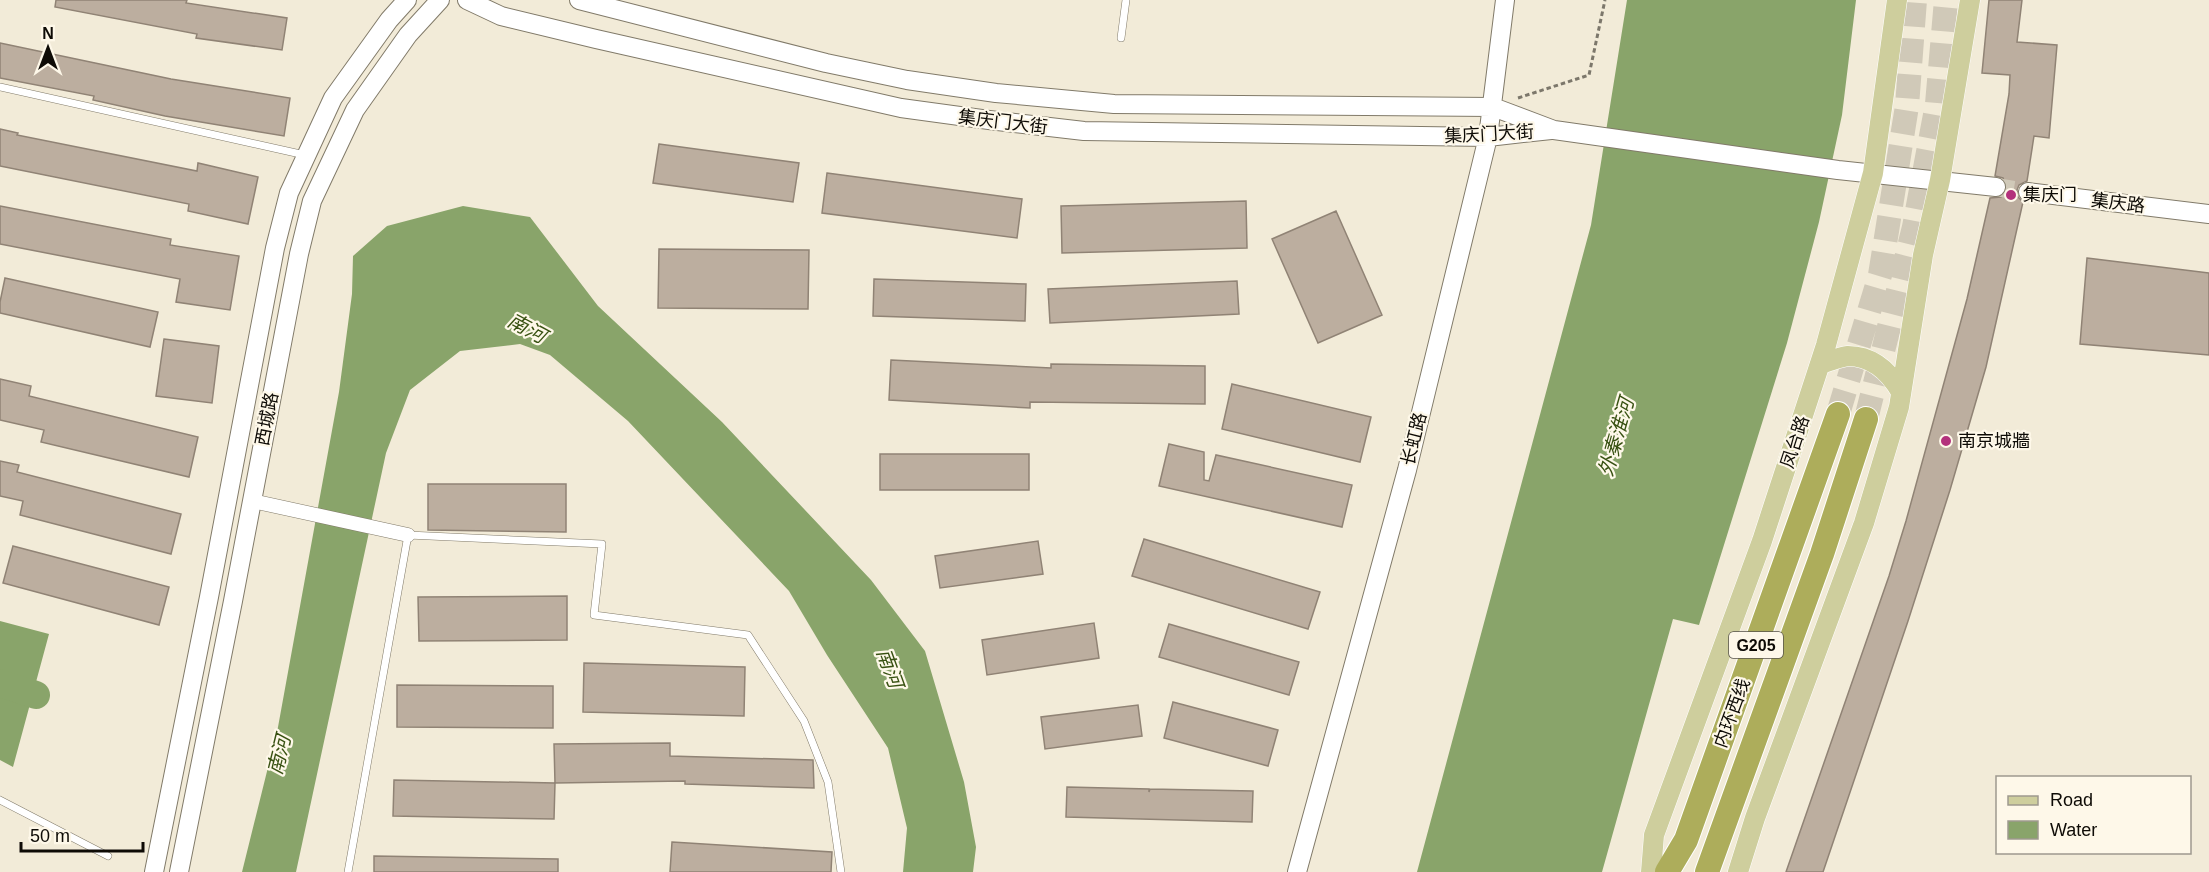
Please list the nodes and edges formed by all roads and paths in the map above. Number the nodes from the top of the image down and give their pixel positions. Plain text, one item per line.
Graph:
1 (407, 0) edge
2 (440, 0) edge
3 (467, 0) edge
4 (1126, 0) edge
5 (1505, 0) edge
6 (1605, 0) edge
7 (1897, 0) edge
8 (1970, 0) edge
9 (582, 1) edge
10 (1121, 38) dead end
11 (0, 87) edge
12 (1493, 107) junction
13 (1561, 131) junction
14 (1488, 137) junction
15 (306, 155) junction
16 (1873, 173) junction
17 (1940, 180) junction
18 (1996, 187) tunnel mouth
19 (2028, 192) tunnel mouth
20 (2209, 214) edge
21 (1820, 364) junction
22 (1901, 392) junction
23 (1838, 414) tunnel mouth
24 (1866, 419) tunnel mouth
25 (252, 501) junction
26 (408, 535) junction
27 (0, 800) edge
28 (108, 856) dead end
29 (154, 872) edge
30 (179, 872) edge
31 (348, 872) edge
32 (841, 872) edge
33 (1297, 872) edge
34 (1651, 872) edge
35 (1667, 872) edge
36 (1707, 872) edge
37 (1738, 872) edge

1 - 15 main road, 西城路
2 - 25 main road, 西城路
3 - 14 main road, 集庆门大街
4 - 10 lane
5 - 12 main road, 长虹路
6 - 12 path
7 - 16 main road, 凤台路
8 - 17 main road
9 - 12 main road, 集庆门大街
11 - 15 lane
12 - 13 main road, 集庆门大街
12 - 14 main road, 长虹路
13 - 14 main road, 集庆门大街
13 - 16 main road, 集庆门大街
14 - 33 main road, 长虹路
15 - 29 main road, 西城路
16 - 17 main road, 集庆门大街
16 - 21 main road, 凤台路
17 - 18 main road
17 - 22 main road
19 - 20 main road, 集庆路
21 - 22 main road
21 - 34 main road, 凤台路
22 - 37 main road
23 - 35 highway, 内环西线 / G205
24 - 36 highway, 内环西线 / G205
25 - 26 street
25 - 30 main road, 西城路
26 - 31 lane
26 - 32 lane
27 - 28 lane

